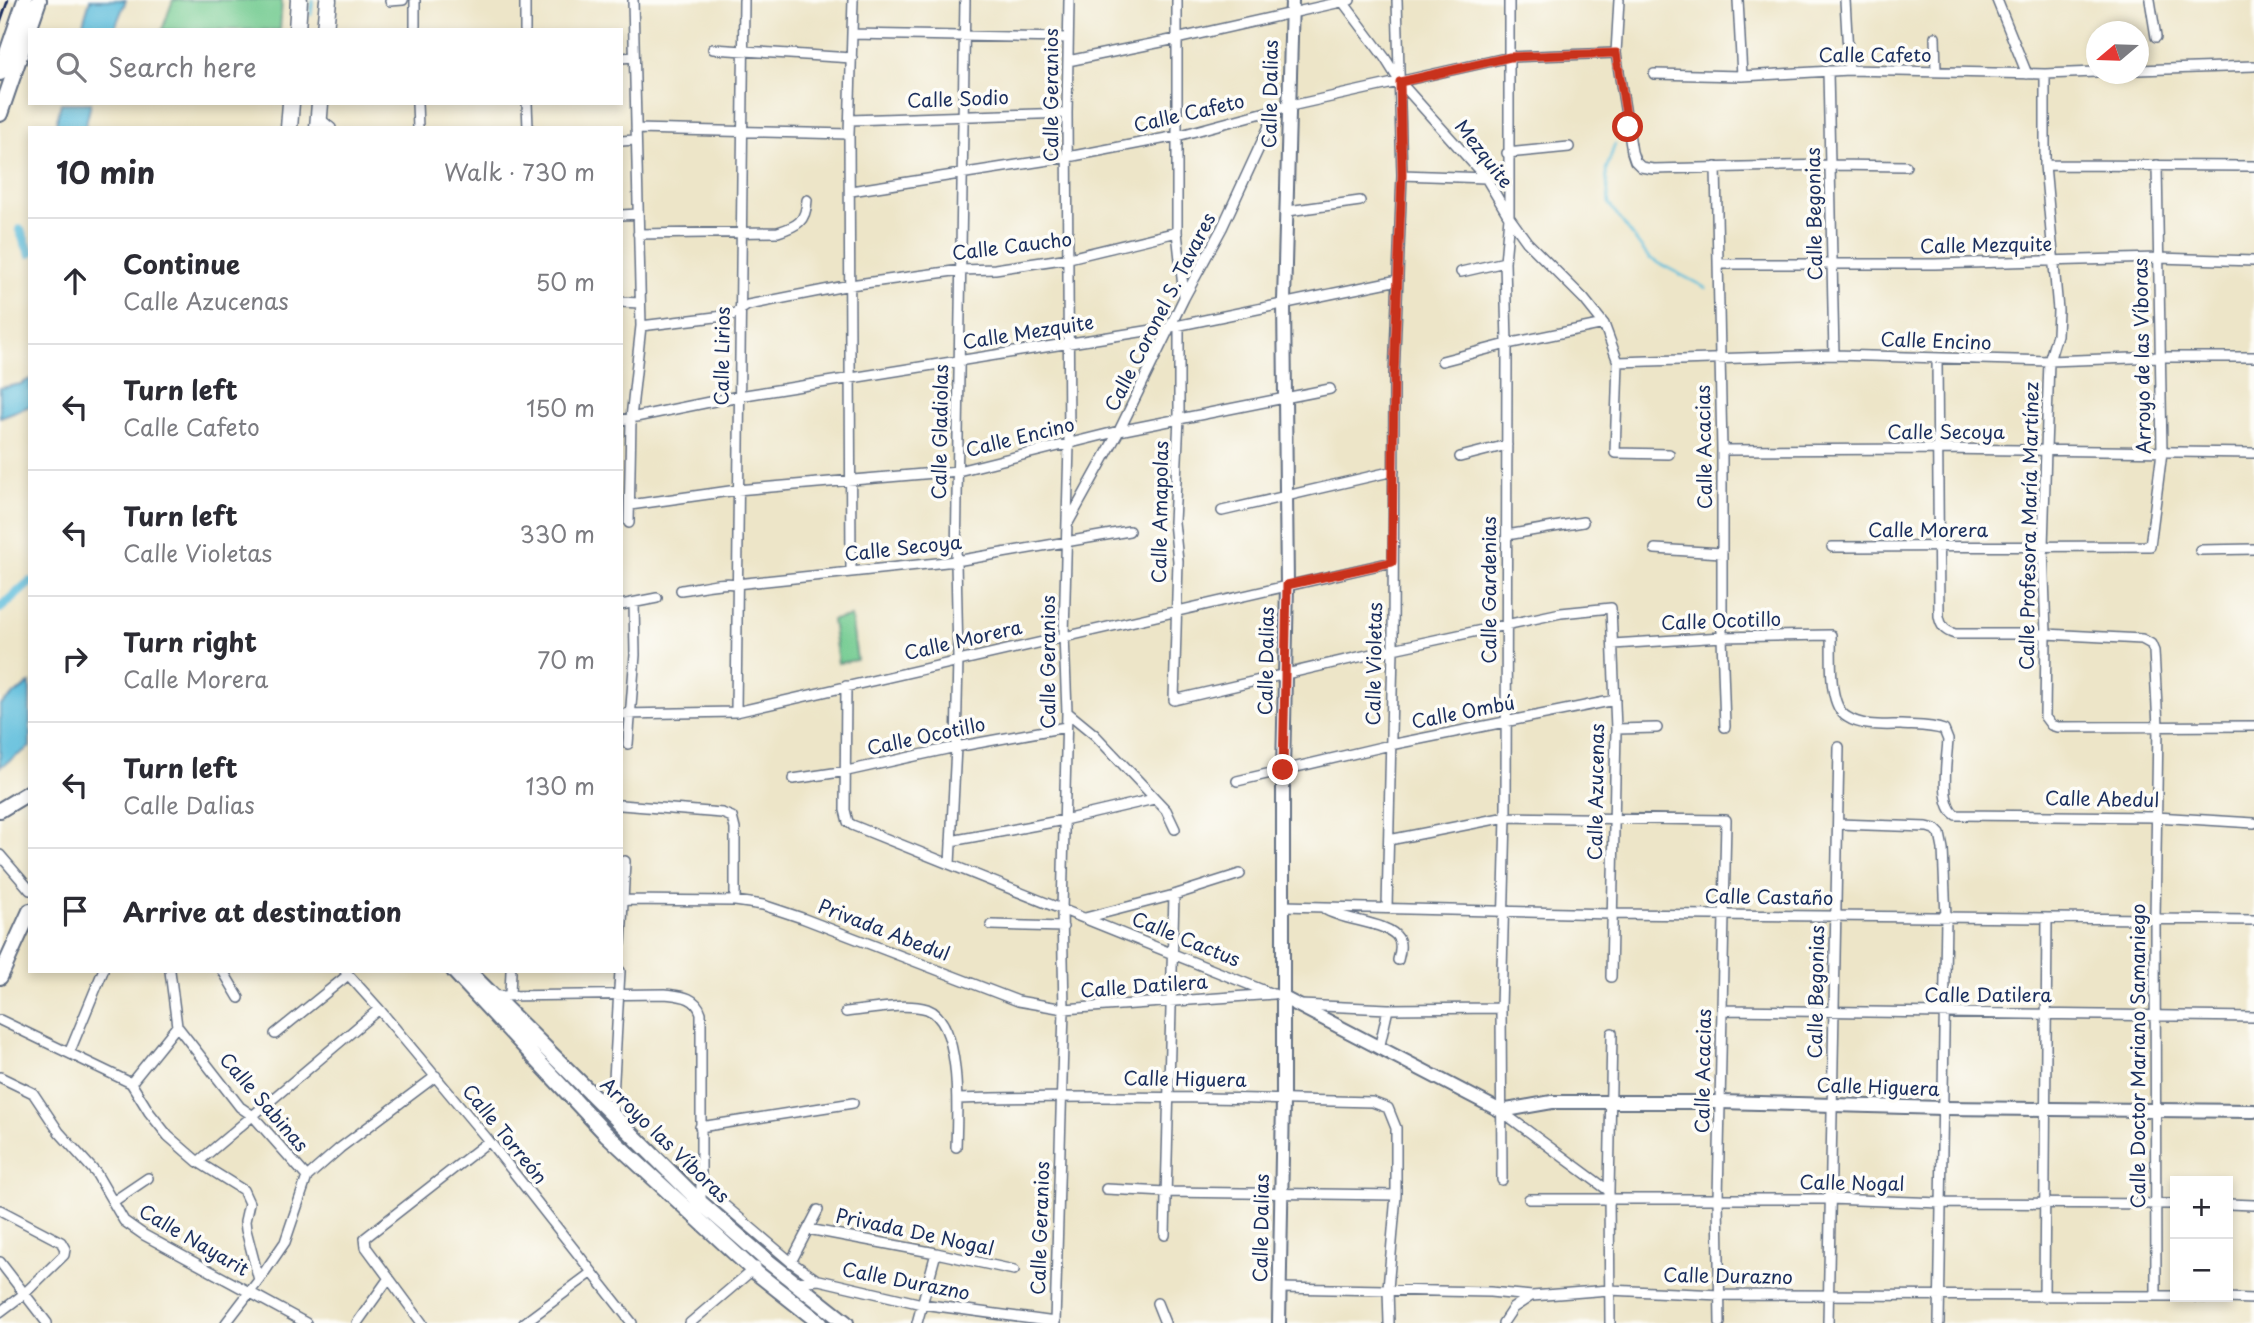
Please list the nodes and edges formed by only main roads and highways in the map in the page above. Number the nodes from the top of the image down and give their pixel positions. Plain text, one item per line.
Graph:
1 (25, 0) edge
2 (39, 0) edge
3 (299, 0) edge
4 (328, 0) edge
5 (29, 28) edge
6 (297, 28) edge
7 (325, 28) edge
8 (28, 31) edge
9 (0, 73) edge
10 (290, 105) edge
11 (0, 114) edge
12 (289, 126) edge
13 (28, 793) edge
14 (0, 810) edge
15 (28, 915) edge
16 (456, 973) edge
17 (469, 973) edge
18 (0, 977) edge
19 (484, 997) junction
20 (820, 1323) edge
21 (846, 1323) edge

1 - 9 main road
2 - 5 main road
3 - 6 highway
4 - 7 highway
8 - 11 main road
10 - 12 highway
13 - 14 main road
15 - 18 main road
16 - 19 main road, Arroyo las Víboras
17 - 19 main road, Arroyo las Víboras
19 - 20 main road, Arroyo las Víboras
19 - 21 main road, Arroyo las Víboras

